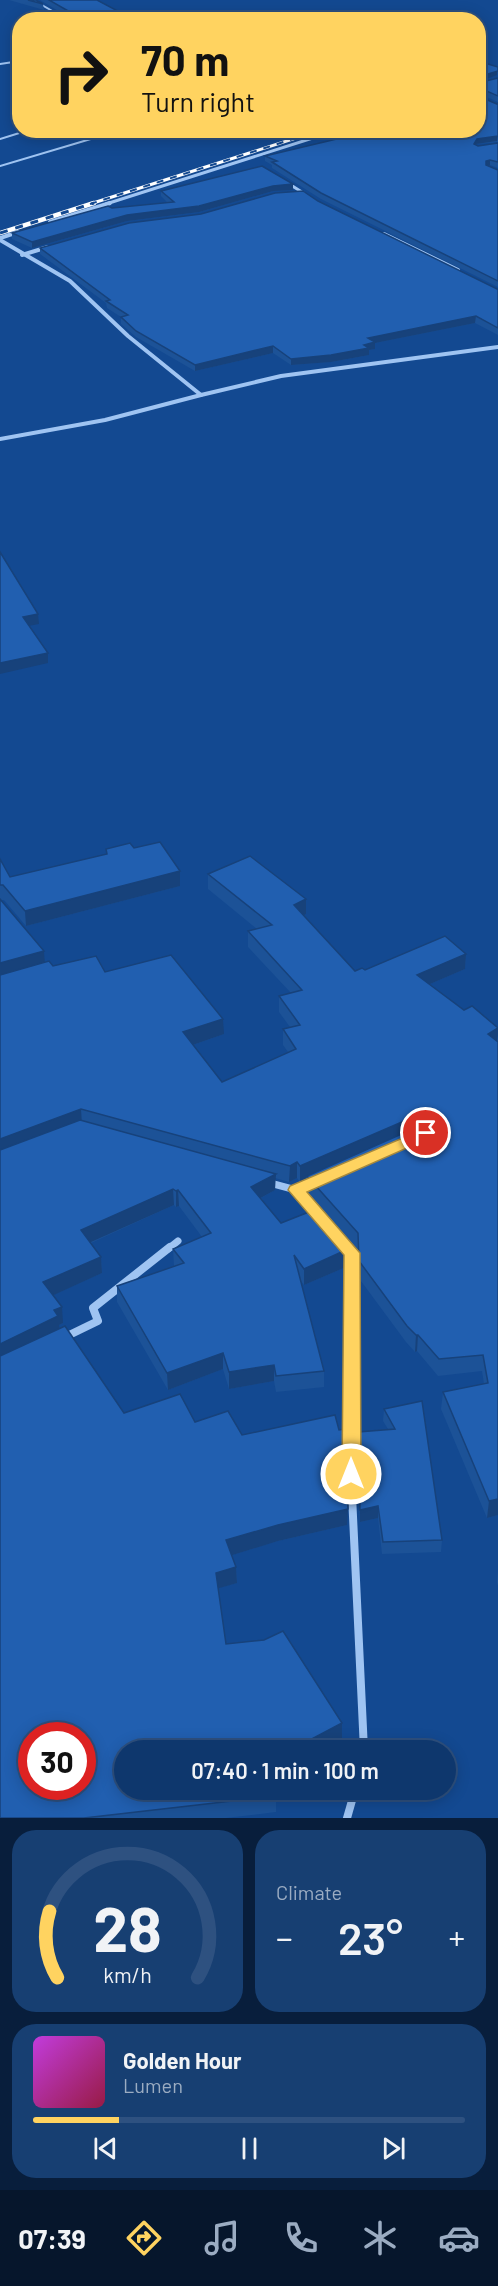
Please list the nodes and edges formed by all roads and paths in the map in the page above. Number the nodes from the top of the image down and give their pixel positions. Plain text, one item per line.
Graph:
1 (33, 0) edge
2 (54, 12) edge
3 (94, 138) edge
4 (313, 138) edge
5 (0, 166) edge
6 (281, 179) edge
7 (303, 193) junction
8 (296, 194) edge
9 (312, 199) edge
10 (45, 224) edge
11 (22, 231) edge
12 (382, 233) edge
13 (0, 239) edge
14 (54, 246) edge
15 (22, 255) junction
16 (460, 271) edge
17 (498, 348) edge
18 (201, 395) junction
19 (0, 439) edge
20 (262, 1181) edge
21 (317, 1181) edge
22 (296, 1190) junction
23 (324, 1222) edge
24 (338, 1237) edge
25 (178, 1241) dead end
26 (59, 1340) edge
27 (364, 1740) edge
28 (352, 1800) edge
29 (347, 1818) edge

1 - 2 lane
3 - 5 lane
4 - 10 street
6 - 7 street
7 - 8 street
7 - 9 street
11 - 13 street
12 - 16 street
13 - 15 street
14 - 15 street
15 - 18 street
17 - 18 street
18 - 19 street
20 - 22 street
21 - 22 street
22 - 23 street
24 - 27 street
25 - 26 street
28 - 29 street

